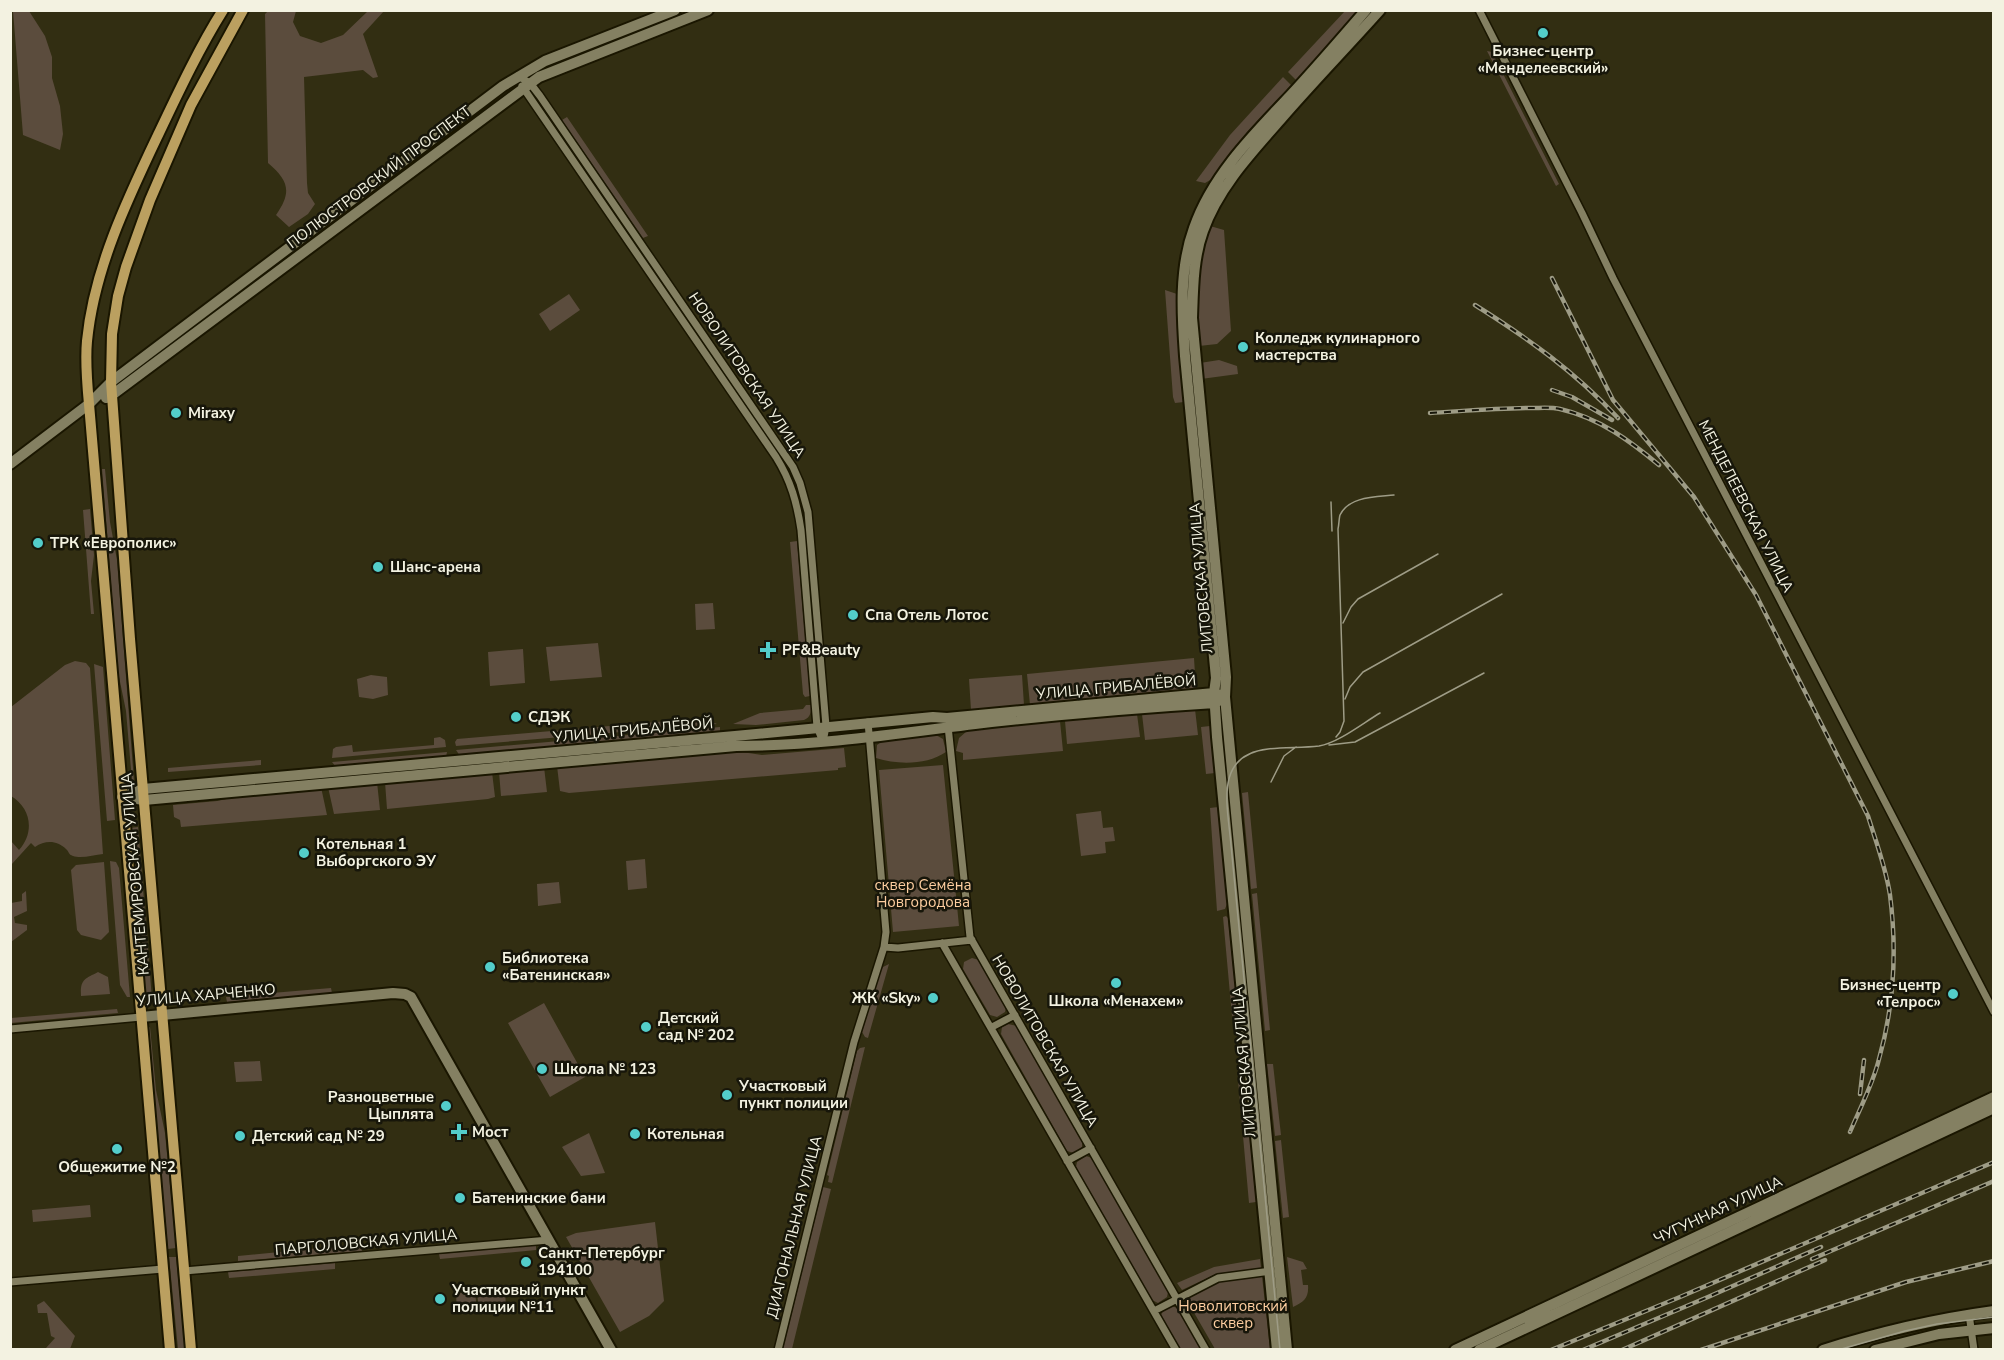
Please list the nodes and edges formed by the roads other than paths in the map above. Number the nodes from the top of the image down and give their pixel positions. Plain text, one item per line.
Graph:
1 (223, 10) edge
2 (243, 10) edge
3 (675, 10) edge
4 (708, 10) edge
5 (1366, 10) edge
6 (1380, 10) edge
7 (1479, 10) edge
8 (518, 76) junction
9 (527, 86) junction
10 (111, 382) junction
11 (112, 395) junction
12 (89, 404) junction
13 (10, 464) edge
14 (1218, 698) junction
15 (868, 722) junction
16 (948, 723) junction
17 (821, 726) junction
18 (869, 736) junction
19 (823, 742) junction
20 (143, 795) junction
21 (122, 797) junction
22 (972, 940) junction
23 (942, 943) junction
24 (884, 947) junction
25 (1994, 1012) edge
26 (162, 1015) junction
27 (1015, 1015) junction
28 (141, 1017) junction
29 (992, 1027) junction
30 (10, 1029) edge
31 (1994, 1097) edge
32 (1994, 1108) edge
33 (1091, 1148) junction
34 (1067, 1161) junction
35 (549, 1239) junction
36 (163, 1269) junction
37 (184, 1271) junction
38 (1274, 1271) junction
39 (10, 1282) edge
40 (1177, 1298) junction
41 (1154, 1311) junction
42 (1994, 1311) edge
43 (1969, 1314) junction
44 (1994, 1328) edge
45 (1971, 1330) junction
46 (170, 1350) edge
47 (191, 1350) edge
48 (611, 1350) edge
49 (778, 1350) edge
50 (1176, 1350) edge
51 (1206, 1350) edge
52 (1277, 1350) edge
53 (1287, 1350) edge
54 (1455, 1350) edge
55 (1479, 1350) edge
56 (1823, 1350) edge
57 (1875, 1350) edge
58 (1974, 1350) edge

1 - 12 main road, КАНТЕМИРОВСКАЯ УЛИЦА
2 - 10 main road, КАНТЕМИРОВСКАЯ УЛИЦА
3 - 8 street, ПОЛЮСТРОВСКИЙ ПРОСПЕКТ
4 - 9 street, ПОЛЮСТРОВСКИЙ ПРОСПЕКТ
5 - 14 street, ЛИТОВСКАЯ УЛИЦА
6 - 14 street, ЛИТОВСКАЯ УЛИЦА
7 - 25 street, МЕНДЕЛЕЕВСКАЯ УЛИЦА
8 - 9 street, НОВОЛИТОВСКАЯ УЛИЦА
8 - 10 street, ПОЛЮСТРОВСКИЙ ПРОСПЕКТ
9 - 11 street, ПОЛЮСТРОВСКИЙ ПРОСПЕКТ
9 - 17 street, НОВОЛИТОВСКАЯ УЛИЦА
10 - 11 main road, КАНТЕМИРОВСКАЯ УЛИЦА
10 - 12 street, ПОЛЮСТРОВСКИЙ ПРОСПЕКТ
11 - 12 street, ПОЛЮСТРОВСКИЙ ПРОСПЕКТ
11 - 20 main road, КАНТЕМИРОВСКАЯ УЛИЦА
12 - 13 street, ПОЛЮСТРОВСКИЙ ПРОСПЕКТ
12 - 21 main road, КАНТЕМИРОВСКАЯ УЛИЦА
14 - 16 street, УЛИЦА ГРИБАЛЁВОЙ
14 - 38 street, ЛИТОВСКАЯ УЛИЦА
15 - 16 street, УЛИЦА ГРИБАЛЁВОЙ
15 - 17 street, УЛИЦА ГРИБАЛЁВОЙ
15 - 18 street, ДИАГОНАЛЬНАЯ УЛИЦА
16 - 18 street, УЛИЦА ГРИБАЛЁВОЙ
16 - 22 street, НОВОЛИТОВСКАЯ УЛИЦА
17 - 19 street, НОВОЛИТОВСКАЯ УЛИЦА
17 - 20 street, УЛИЦА ГРИБАЛЁВОЙ
18 - 19 street, УЛИЦА ГРИБАЛЁВОЙ
18 - 24 street, ДИАГОНАЛЬНАЯ УЛИЦА
19 - 20 street, УЛИЦА ГРИБАЛЁВОЙ
20 - 21 street, УЛИЦА ГРИБАЛЁВОЙ
20 - 26 main road, КАНТЕМИРОВСКАЯ УЛИЦА
21 - 28 main road, КАНТЕМИРОВСКАЯ УЛИЦА
22 - 23 street
22 - 27 street, НОВОЛИТОВСКАЯ УЛИЦА
23 - 24 street
23 - 29 street
24 - 49 street, ДИАГОНАЛЬНАЯ УЛИЦА
26 - 28 street, УЛИЦА ХАРЧЕНКО
26 - 35 street, УЛИЦА ХАРЧЕНКО
26 - 37 main road, КАНТЕМИРОВСКАЯ УЛИЦА
27 - 29 street
27 - 33 street, НОВОЛИТОВСКАЯ УЛИЦА
28 - 30 street, УЛИЦА ХАРЧЕНКО
28 - 36 main road, КАНТЕМИРОВСКАЯ УЛИЦА
29 - 34 street
31 - 54 street, ЧУГУННАЯ УЛИЦА
32 - 55 street, ЧУГУННАЯ УЛИЦА
33 - 34 street
33 - 40 street, НОВОЛИТОВСКАЯ УЛИЦА
34 - 41 street
35 - 37 street, ПАРГОЛОВСКАЯ УЛИЦА
35 - 48 street
36 - 39 street
36 - 46 main road, КАНТЕМИРОВСКАЯ УЛИЦА
37 - 47 main road, КАНТЕМИРОВСКАЯ УЛИЦА
38 - 40 street
38 - 52 street, ЛИТОВСКАЯ УЛИЦА
38 - 53 street, ЛИТОВСКАЯ УЛИЦА
40 - 41 street
40 - 51 street, НОВОЛИТОВСКАЯ УЛИЦА
41 - 50 street
42 - 43 street
43 - 45 street
43 - 56 street
44 - 45 street
45 - 57 street
45 - 58 street

